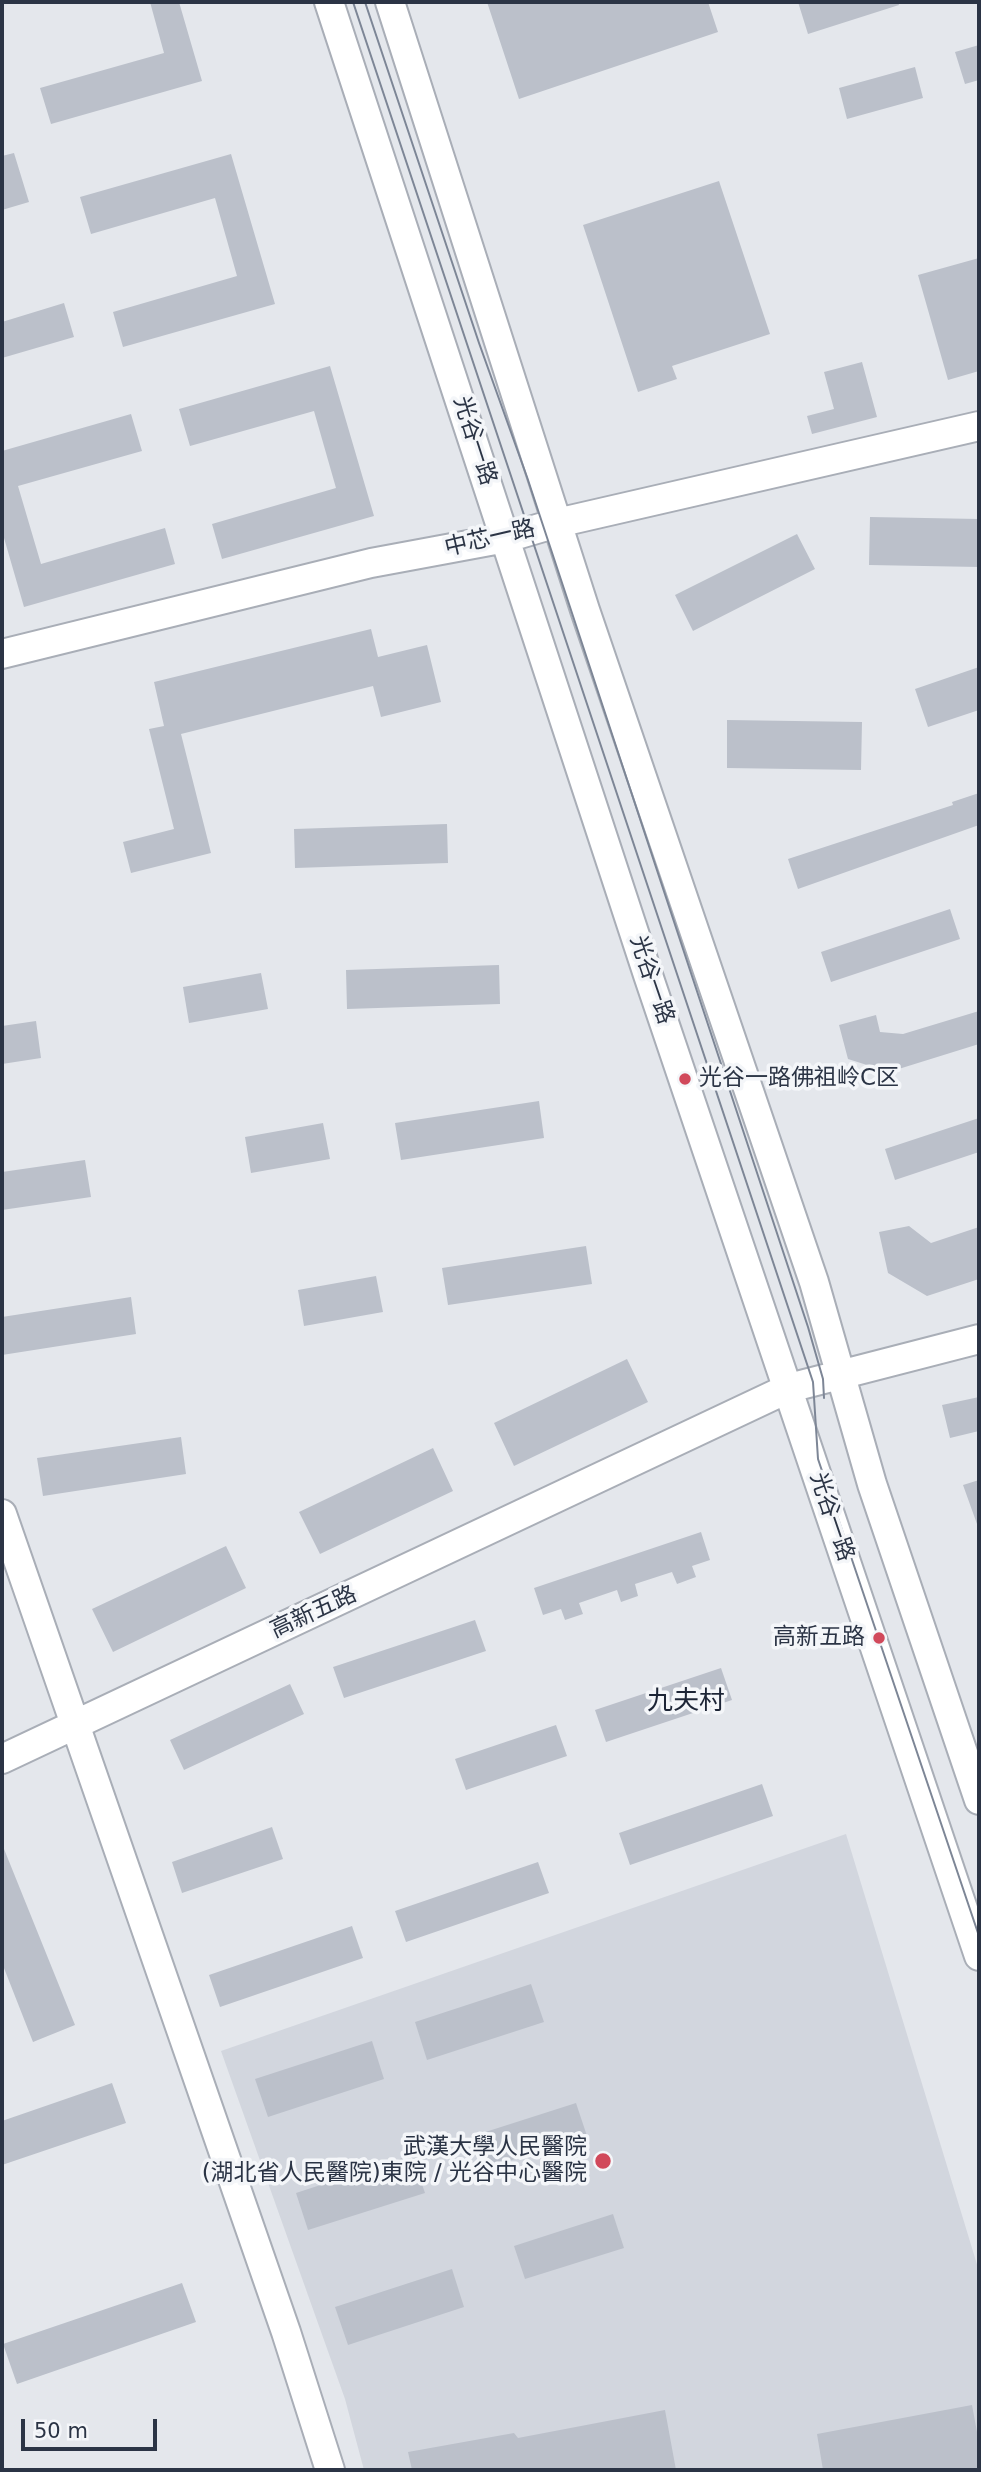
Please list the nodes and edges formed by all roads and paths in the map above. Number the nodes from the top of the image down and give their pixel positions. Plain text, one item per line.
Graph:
1 (329, 2) edge
2 (390, 2) edge
3 (979, 426) edge
4 (557, 523) junction
5 (506, 538) junction
6 (2, 654) edge
7 (979, 1339) edge
8 (840, 1374) junction
9 (789, 1388) junction
10 (2, 1514) edge
11 (2, 1554) edge
12 (69, 1729) junction
13 (2, 1759) edge
14 (979, 1800) edge
15 (979, 1956) edge
16 (316, 2470) edge
17 (330, 2470) edge

1 - 5 main road, 光谷一路
2 - 4 main road
3 - 4 main road, 中芯一路
4 - 5 main road, 中芯一路
4 - 8 main road
5 - 6 main road, 中芯一路
5 - 9 main road, 光谷一路
7 - 8 main road, 高新五路
8 - 9 main road, 高新五路
8 - 14 main road
9 - 12 main road, 高新五路
9 - 15 main road, 光谷一路
10 - 12 main road
11 - 12 main road
12 - 13 main road, 高新五路
12 - 16 main road
12 - 17 main road

